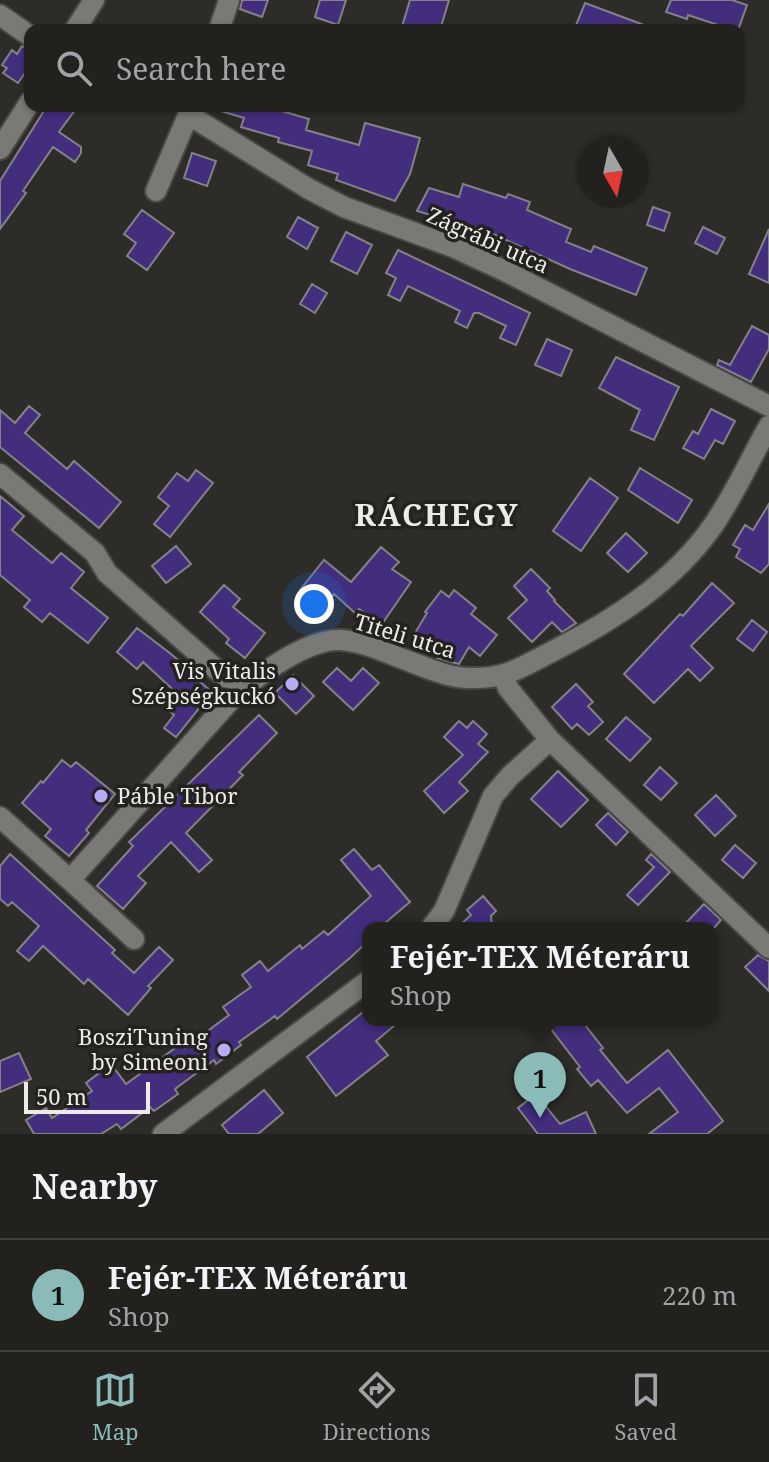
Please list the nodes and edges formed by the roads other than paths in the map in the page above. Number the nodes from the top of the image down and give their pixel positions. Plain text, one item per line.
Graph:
1 (94, 0) edge
2 (229, 0) edge
3 (0, 15) edge
4 (79, 24) edge
5 (221, 24) edge
6 (24, 32) edge
7 (24, 111) edge
8 (191, 112) edge
9 (193, 112) edge
10 (0, 149) edge
11 (156, 191) dead end
12 (769, 406) edge
13 (769, 426) edge
14 (0, 474) edge
15 (503, 675) junction
16 (251, 681) junction
17 (550, 740) junction
18 (0, 817) edge
19 (70, 880) junction
20 (436, 922) edge
21 (134, 939) dead end
22 (769, 948) edge
23 (362, 985) edge
24 (163, 1134) edge

1 - 4 street
2 - 5 street
3 - 6 street
7 - 10 street
8 - 11 street
9 - 12 street, Zágrábi utca
13 - 15 street
14 - 16 street
15 - 16 street, Titeli utca
15 - 17 street
16 - 19 street, Titeli utca
17 - 20 street
17 - 22 street
18 - 19 street
19 - 21 street
23 - 24 street

